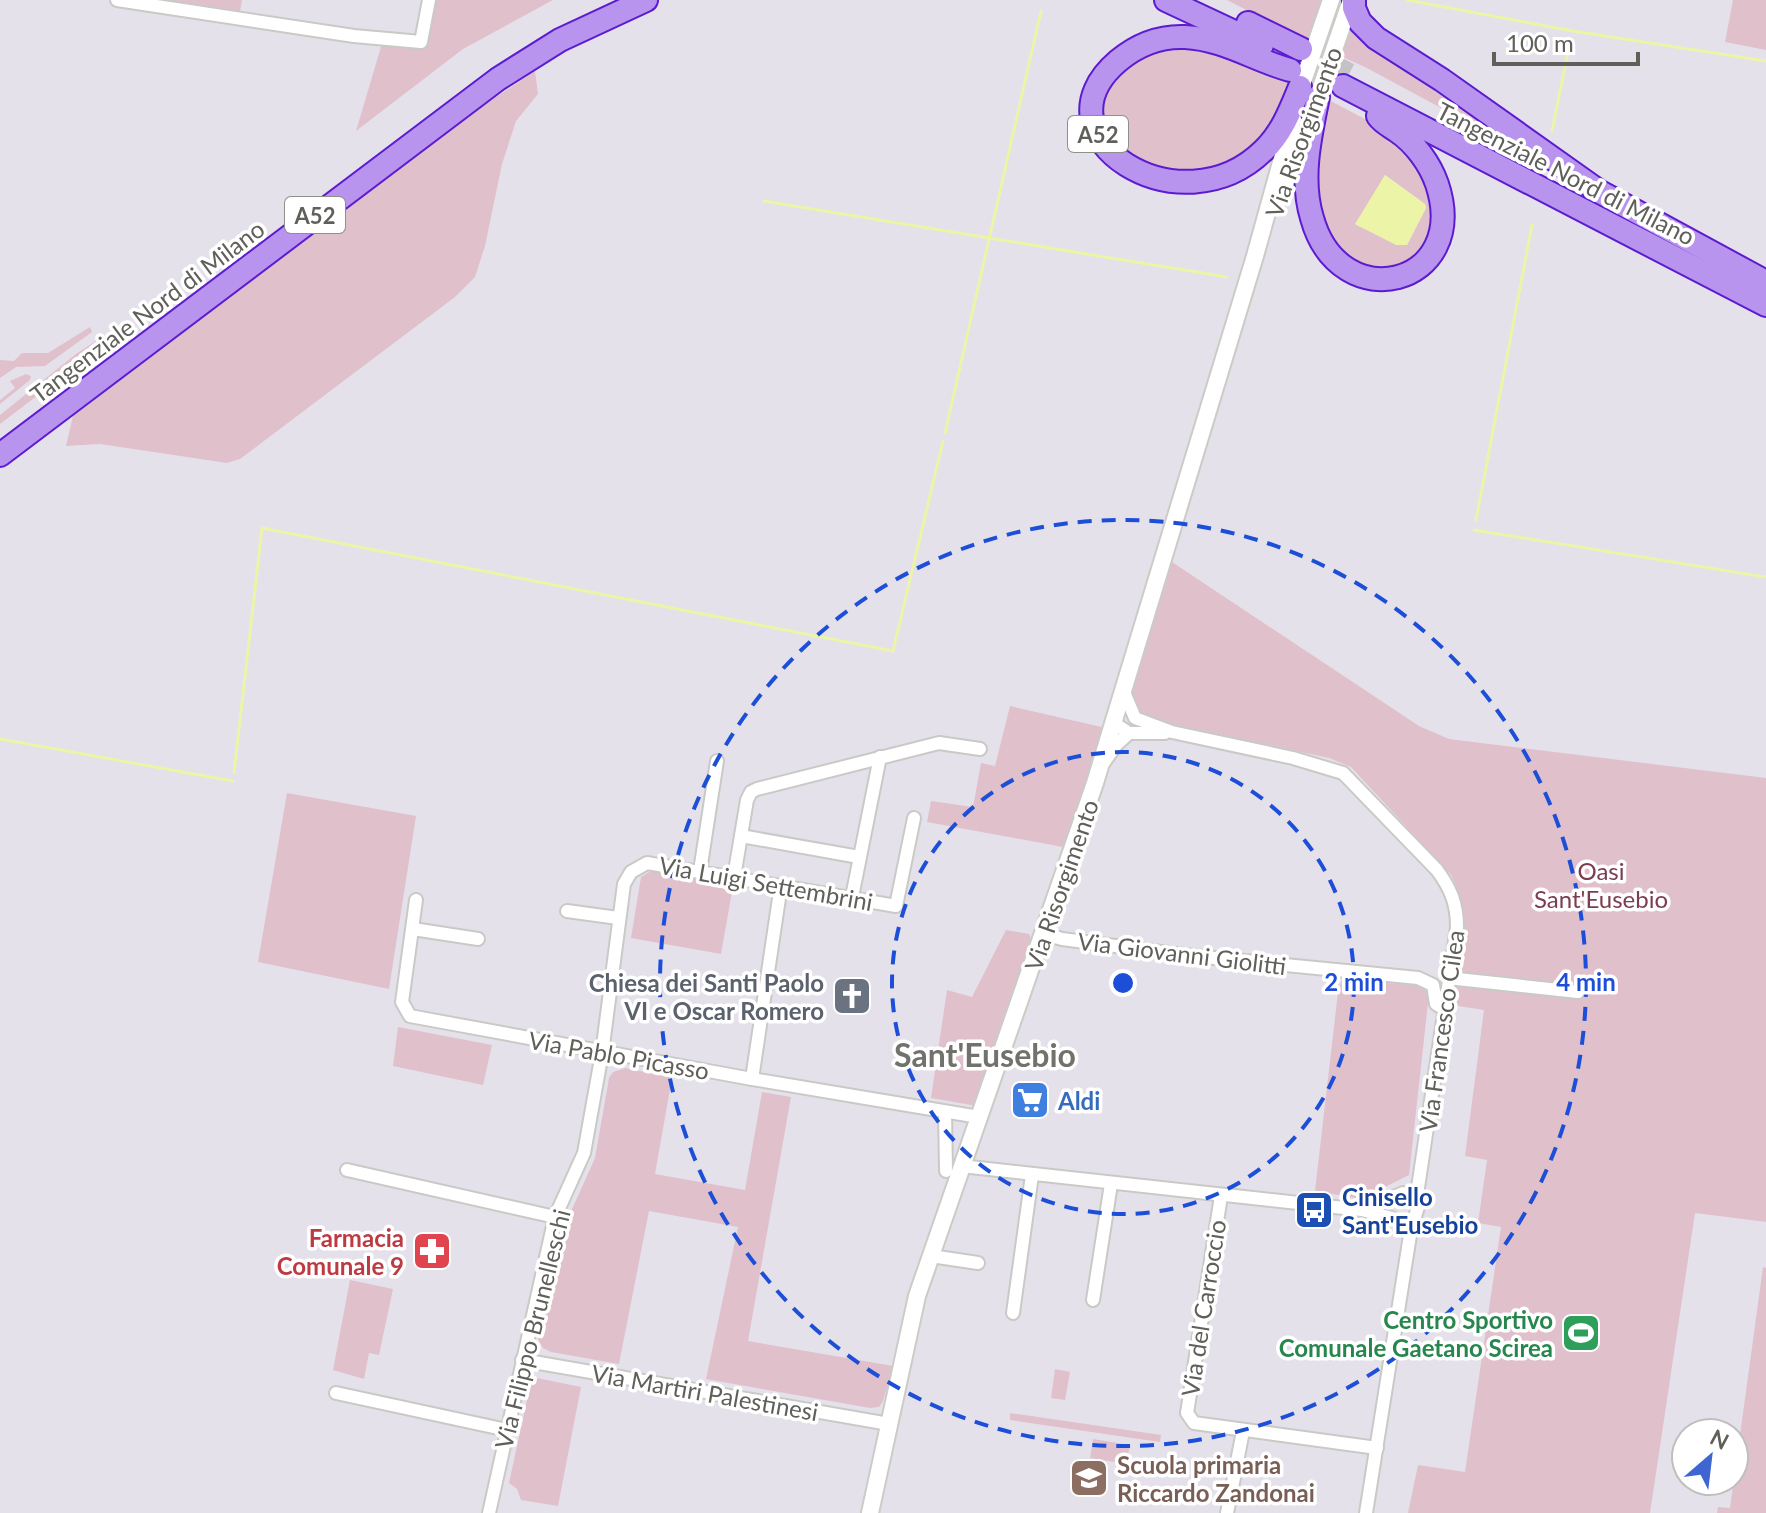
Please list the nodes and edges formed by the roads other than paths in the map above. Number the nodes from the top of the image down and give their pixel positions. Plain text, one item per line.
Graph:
1 (117, 0) edge
2 (429, 0) edge
3 (611, 0) edge
4 (646, 0) edge
5 (1166, 0) edge
6 (1200, 0) edge
7 (1330, 2) edge
8 (1351, 2) edge
9 (1301, 73) junction
10 (1371, 101) junction
11 (1766, 282) edge
12 (1766, 290) edge
13 (1766, 305) edge
14 (0, 438) edge
15 (0, 455) edge
16 (1124, 692) junction
17 (1135, 718) junction
18 (1115, 721) junction
19 (1172, 732) junction
20 (1129, 733) junction
21 (980, 749) dead end
22 (880, 757) junction
23 (717, 761) dead end
24 (1099, 771) junction
25 (914, 818) dead end
26 (741, 836) junction
27 (859, 857) junction
28 (636, 867) joint
29 (700, 871) junction
30 (734, 877) junction
31 (781, 885) junction
32 (852, 897) junction
33 (416, 900) dead end
34 (567, 911) dead end
35 (618, 918) junction
36 (413, 929) junction
37 (1045, 934) junction
38 (478, 939) dead end
39 (1448, 978) junction
40 (1578, 992) dead end
41 (1444, 1009) junction
42 (602, 1053) junction
43 (752, 1079) junction
44 (945, 1112) junction
45 (979, 1117) junction
46 (953, 1169) junction
47 (347, 1170) dead end
48 (1420, 1172) junction
49 (1032, 1175) junction
50 (1111, 1184) junction
51 (1221, 1196) junction
52 (1397, 1196) junction
53 (1416, 1201) junction
54 (1362, 1210) junction
55 (555, 1217) junction
56 (1414, 1218) junction
57 (1394, 1220) junction
58 (1409, 1247) junction
59 (931, 1256) junction
60 (978, 1263) dead end
61 (1093, 1300) dead end
62 (1013, 1313) dead end
63 (522, 1360) junction
64 (336, 1393) dead end
65 (889, 1424) junction
66 (507, 1430) junction
67 (1243, 1431) junction
68 (1377, 1448) junction
69 (489, 1513) edge
70 (870, 1513) edge
71 (1227, 1513) edge
72 (1366, 1513) edge

1 - 2 street
3 - 14 highway, Tangenziale Nord di Milano / A52
4 - 15 highway, Tangenziale Nord di Milano / A52
5 - 9 highway
6 - 9 highway
7 - 9 street, Via Risorgimento
8 - 9 street, Via Risorgimento
8 - 11 highway
9 - 9 highway, A52
9 - 10 highway
9 - 16 street, Via Risorgimento
10 - 12 highway, Tangenziale Nord di Milano
10 - 13 highway, Tangenziale Nord di Milano
16 - 17 street
16 - 18 street, Via Risorgimento
17 - 18 street, Via Francesco Cilea
17 - 19 street, Via Francesco Cilea
18 - 20 street
18 - 24 street, Via Risorgimento
19 - 20 street, Via Francesco Cilea
19 - 39 street, Via Francesco Cilea
20 - 24 street
21 - 22 street
22 - 26 street
22 - 27 street
23 - 29 street
24 - 37 street, Via Risorgimento
25 - 32 street, Via Luigi Settembrini
26 - 27 street
26 - 30 street
27 - 32 street
28 - 29 street, Via Luigi Settembrini
28 - 35 street, Via Filippo Brunelleschi
29 - 30 street, Via Luigi Settembrini
30 - 31 street, Via Luigi Settembrini
31 - 32 street, Via Luigi Settembrini
31 - 43 street
33 - 36 street, Via Pablo Picasso
34 - 35 street
35 - 42 street, Via Filippo Brunelleschi
36 - 38 street
36 - 42 street, Via Pablo Picasso
37 - 41 street, Via Giovanni Giolitti
37 - 45 street, Via Risorgimento
39 - 40 street
39 - 41 street, Via Francesco Cilea
41 - 48 street, Via Francesco Cilea
42 - 43 street, Via Pablo Picasso
42 - 55 street, Via Filippo Brunelleschi
43 - 44 street, Via Pablo Picasso
44 - 45 street, Via Pablo Picasso
44 - 46 street
45 - 46 street, Via Risorgimento
46 - 49 street
46 - 59 street, Via Risorgimento
47 - 55 street
48 - 52 street
48 - 53 street, Via Francesco Cilea
49 - 50 street
49 - 62 street
50 - 51 street
50 - 61 street
51 - 54 street
51 - 67 street, Via del Carroccio
52 - 53 street
52 - 54 street
52 - 57 street
53 - 56 street
54 - 57 street
55 - 63 street, Via Filippo Brunelleschi
56 - 57 street
56 - 58 street
57 - 58 street
58 - 68 street
59 - 60 street
59 - 65 street, Via Risorgimento
63 - 65 street, Via Martiri Palestinesi
63 - 66 street, Via Filippo Brunelleschi
64 - 66 street
65 - 70 street, Via Risorgimento
66 - 69 street, Via Filippo Brunelleschi
67 - 68 street, Via del Carroccio
67 - 71 street
68 - 72 street

